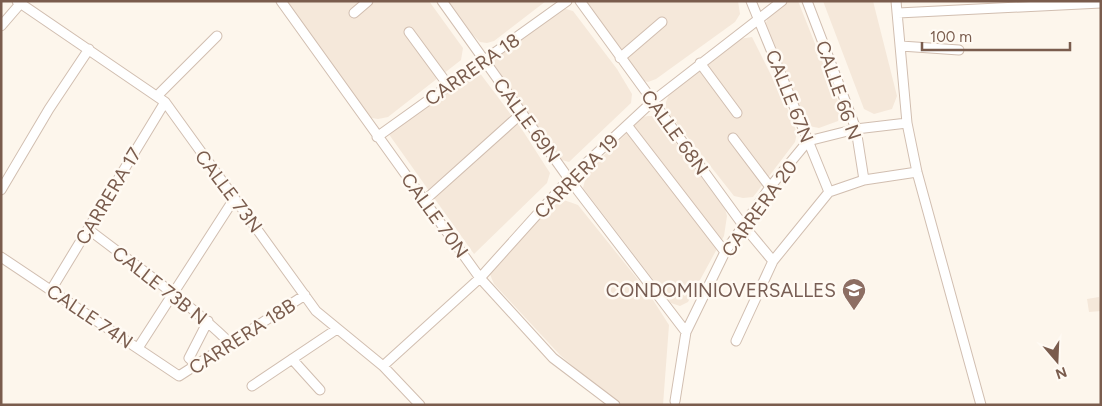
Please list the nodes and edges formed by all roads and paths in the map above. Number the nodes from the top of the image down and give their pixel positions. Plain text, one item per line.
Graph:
1 (281, 1) edge
2 (368, 1) edge
3 (442, 1) edge
4 (567, 1) edge
5 (580, 1) edge
6 (751, 1) edge
7 (782, 1) edge
8 (807, 1) edge
9 (896, 1) edge
10 (19, 3) edge
11 (1101, 3) edge
12 (354, 13) dead end
13 (898, 13) junction
14 (758, 20) junction
15 (662, 22) dead end
16 (1, 26) edge
17 (410, 32) dead end
18 (217, 36) dead end
19 (901, 46) junction
20 (89, 49) junction
21 (959, 50) dead end
22 (620, 58) junction
23 (484, 60) junction
24 (700, 63) junction
25 (448, 85) junction
26 (156, 96) junction
27 (653, 101) junction
28 (164, 102) junction
29 (522, 113) junction
30 (737, 113) dead end
31 (907, 123) junction
32 (627, 125) junction
33 (856, 129) junction
34 (377, 137) junction
35 (732, 138) dead end
36 (808, 141) junction
37 (917, 172) junction
38 (569, 179) junction
39 (864, 180) junction
40 (770, 187) junction
41 (1, 190) edge
42 (829, 192) junction
43 (234, 199) junction
44 (425, 200) junction
45 (743, 225) junction
46 (88, 229) junction
47 (725, 252) junction
48 (1, 257) edge
49 (773, 261) junction
50 (480, 278) junction
51 (51, 290) junction
52 (173, 294) junction
53 (305, 295) junction
54 (208, 321) junction
55 (338, 329) junction
56 (686, 332) junction
57 (736, 341) dead end
58 (230, 343) junction
59 (138, 348) junction
60 (292, 359) junction
61 (197, 365) junction
62 (383, 366) junction
63 (179, 376) joint
64 (252, 386) dead end
65 (320, 390) dead end
66 (675, 401) dead end
67 (411, 402) edge
68 (420, 405) edge
69 (615, 405) edge
70 (981, 405) edge

1 - 34 street, CALLE 70N
2 - 12 street
3 - 23 street, CALLE 69N
4 - 23 street, CARRERA 18
5 - 22 street, CALLE 68N
6 - 14 street, CALLE 67N
7 - 14 street, CARRERA 19
8 - 33 street, CALLE 66 N
9 - 13 street
10 - 16 street
10 - 20 street, CALLE 73N
11 - 13 street
13 - 19 street
14 - 24 street, CARRERA 19
14 - 36 street, CALLE 67N
15 - 22 street
17 - 25 street
18 - 26 street
19 - 21 street
19 - 31 street
20 - 26 street, CALLE 73N
20 - 41 street
22 - 27 street, CALLE 68N
23 - 25 street, CARRERA 18
23 - 29 street, CALLE 69N
24 - 27 street, CARRERA 19
24 - 30 street
25 - 34 street, CARRERA 18
26 - 28 street, CALLE 73N
27 - 32 street, CARRERA 19
27 - 45 street, CALLE 68N
28 - 43 street, CALLE 73N
28 - 46 street, CARRERA 17
29 - 38 street, CALLE 69N
29 - 44 street
31 - 33 street, CARRERA 20
31 - 37 street
32 - 38 street, CARRERA 19
32 - 47 street
33 - 36 street, CARRERA 20
33 - 39 street, CALLE 66 N
34 - 44 street, CALLE 70N
35 - 40 street
36 - 40 street, CARRERA 20
36 - 42 street, CALLE 67N
37 - 39 street
37 - 70 street
38 - 50 street, CARRERA 19
38 - 56 street, CALLE 69N
39 - 42 street
40 - 45 street, CARRERA 20
42 - 49 street
43 - 52 street
43 - 53 street, CALLE 73N
44 - 50 street, CALLE 70N
45 - 47 street, CARRERA 20
45 - 49 street, CALLE 68N
46 - 51 street, CARRERA 17
46 - 52 street, CALLE 73B N
47 - 56 street, CARRERA 20
48 - 51 street, CALLE 74N
49 - 57 street
50 - 62 street, CARRERA 19
50 - 69 street, CALLE 70N
51 - 59 street, CALLE 74N
52 - 54 street, CALLE 73B N
52 - 59 street
53 - 55 street, CALLE 73N
53 - 58 street, CARRERA 18B
54 - 58 street, CALLE 73B N
54 - 61 street
55 - 60 street
55 - 62 street, CALLE 73N
56 - 66 street, CARRERA 20
58 - 61 street, CARRERA 18B
59 - 63 street, CALLE 74N
60 - 64 street
60 - 65 street
61 - 63 street, CARRERA 18B
62 - 67 street, CALLE 73N
67 - 68 street, CALLE 73N

